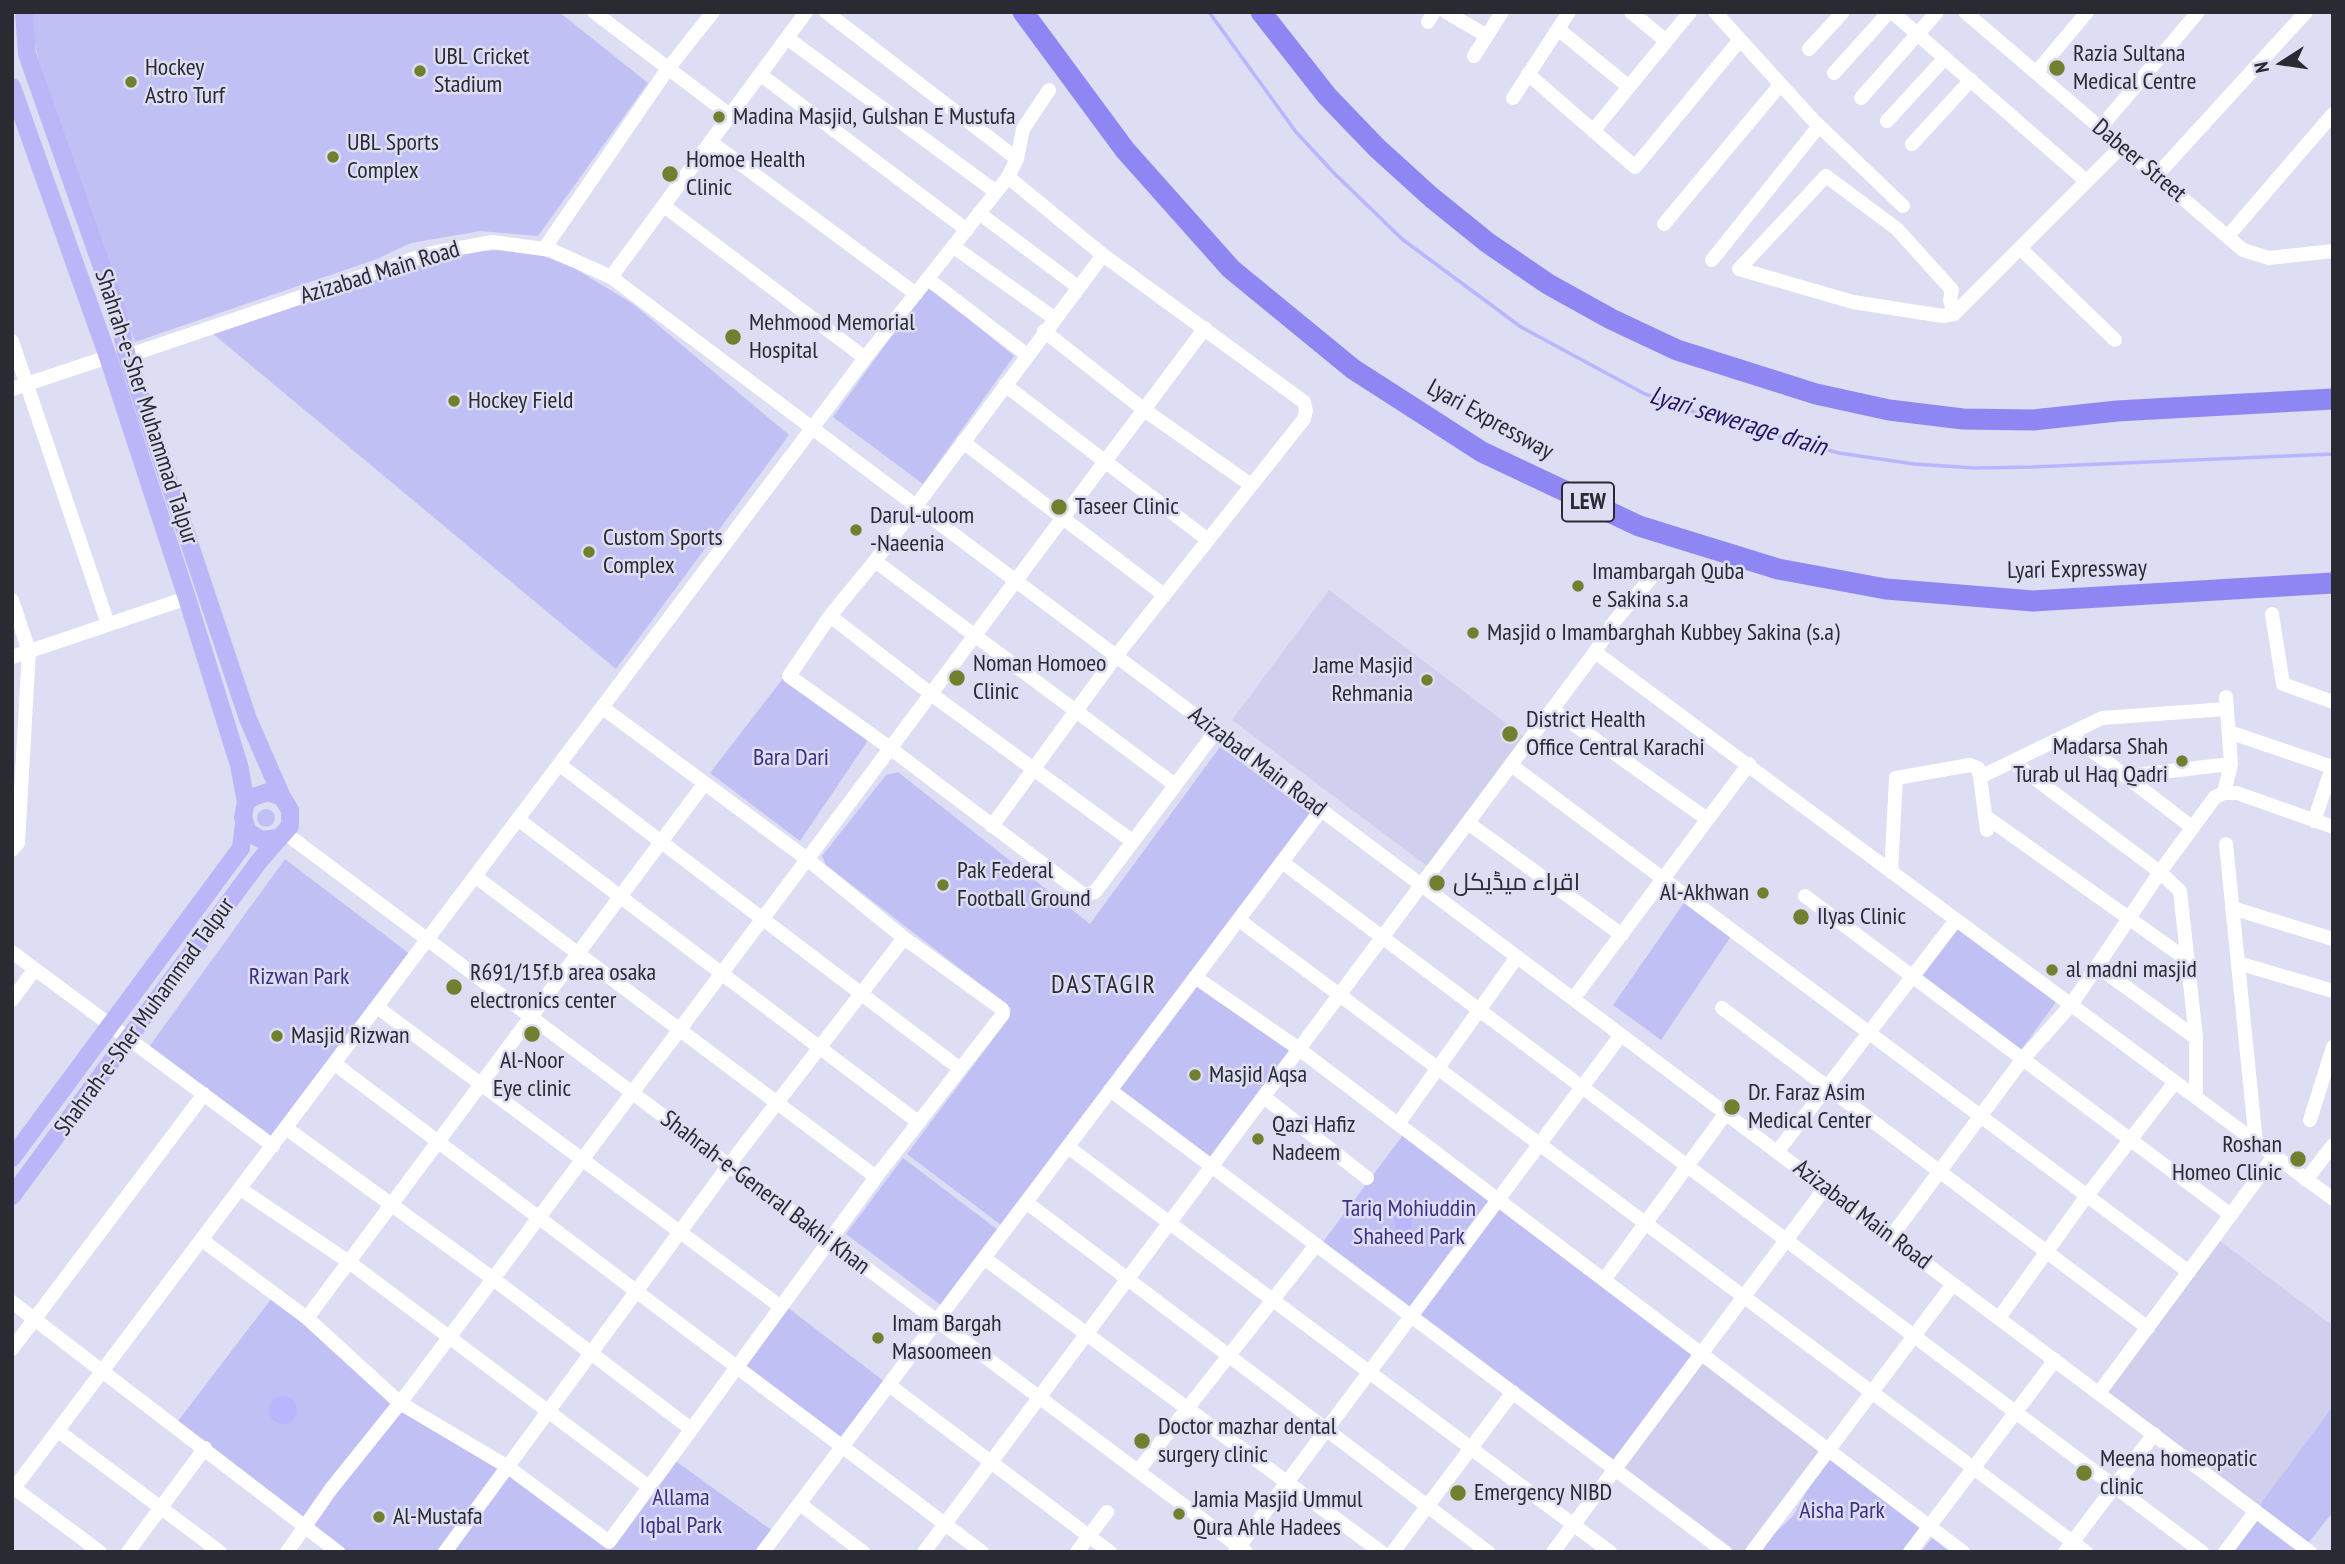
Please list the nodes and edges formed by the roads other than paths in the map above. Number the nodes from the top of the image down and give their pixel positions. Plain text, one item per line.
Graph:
1 (24, 12) edge
2 (594, 12) edge
3 (713, 12) edge
4 (806, 12) edge
5 (826, 12) edge
6 (1023, 12) edge
7 (1261, 12) edge
8 (1446, 12) edge
9 (1502, 12) edge
10 (1569, 12) edge
11 (1631, 12) edge
12 (1690, 12) edge
13 (1715, 12) edge
14 (1843, 12) edge
15 (1891, 12) edge
16 (1937, 12) edge
17 (2087, 12) edge
18 (2198, 12) edge
19 (2305, 12) edge
20 (1968, 13) edge
21 (1558, 29) junction
22 (1919, 35) junction
23 (1487, 36) junction
24 (787, 38) junction
25 (1666, 41) junction
26 (1739, 41) junction
27 (1809, 49) dead end
28 (1474, 56) dead end
29 (1945, 58) junction
30 (667, 70) junction
31 (1834, 72) dead end
32 (2036, 73) junction
33 (1528, 74) junction
34 (761, 75) junction
35 (1970, 80) junction
36 (1780, 85) junction
37 (12, 87) edge
38 (1629, 87) junction
39 (1049, 90) dead end
40 (1513, 98) dead end
41 (1861, 98) dead end
42 (2333, 114) edge
43 (731, 116) junction
44 (18, 120) edge
45 (1887, 121) dead end
46 (1819, 126) junction
47 (2100, 128) junction
48 (1593, 131) junction
49 (711, 142) junction
50 (1912, 144) dead end
51 (2121, 147) junction
52 (1017, 159) junction
53 (2156, 176) junction
54 (1008, 177) junction
55 (2086, 181) junction
56 (996, 192) junction
57 (664, 206) junction
58 (1903, 206) dead end
59 (979, 214) junction
60 (1664, 224) dead end
61 (967, 230) junction
62 (2228, 236) junction
63 (954, 247) junction
64 (544, 249) junction
65 (2021, 249) junction
66 (2332, 250) edge
67 (1103, 255) junction
68 (1712, 260) dead end
69 (611, 277) junction
70 (928, 279) junction
71 (1078, 287) junction
72 (916, 294) junction
73 (1954, 314) junction
74 (1054, 318) junction
75 (1205, 328) junction
76 (1044, 331) junction
77 (2115, 340) dead end
78 (12, 341) edge
79 (1027, 355) junction
80 (127, 356) junction
81 (108, 357) junction
82 (866, 358) junction
83 (27, 384) junction
84 (1004, 385) junction
85 (12, 389) edge
86 (2333, 399) edge
87 (1143, 409) junction
88 (814, 429) junction
89 (964, 442) junction
90 (1103, 460) junction
91 (1251, 485) junction
92 (916, 506) junction
93 (1063, 516) junction
94 (1208, 540) junction
95 (875, 561) junction
96 (1655, 573) dead end
97 (1016, 581) junction
98 (2333, 583) edge
99 (1164, 595) junction
100 (187, 598) junction
101 (12, 600) edge
102 (2272, 614) dead end
103 (830, 616) junction
104 (108, 625) junction
105 (975, 636) junction
106 (29, 651) junction
107 (1595, 652) junction
108 (12, 656) edge
109 (1116, 656) junction
110 (931, 694) junction
111 (2333, 702) edge
112 (603, 708) junction
113 (1552, 709) junction
114 (1077, 710) junction
115 (1216, 731) junction
116 (2229, 732) junction
117 (2072, 735) junction
118 (890, 748) junction
119 (2014, 763) junction
120 (1749, 764) junction
121 (2231, 764) junction
122 (560, 765) junction
123 (1511, 765) junction
124 (2332, 766) edge
125 (1034, 768) junction
126 (2126, 776) junction
127 (1980, 777) junction
128 (705, 784) junction
129 (1175, 785) junction
130 (2224, 793) junction
131 (282, 797) junction
132 (246, 802) junction
133 (1321, 810) junction
134 (1707, 819) junction
135 (519, 820) junction
136 (2314, 821) junction
137 (1468, 823) junction
138 (244, 824) junction
139 (992, 826) junction
140 (2333, 827) edge
141 (2193, 828) junction
142 (282, 836) junction
143 (1132, 841) junction
144 (662, 842) junction
145 (2225, 844) dead end
146 (12, 850) edge
147 (807, 859) junction
148 (1282, 862) junction
149 (1891, 872) junction
150 (2160, 872) junction
151 (476, 877) junction
152 (1663, 879) junction
153 (1421, 885) junction
154 (1805, 896) dead end
155 (620, 897) junction
156 (2232, 908) junction
157 (2130, 916) junction
158 (762, 919) junction
159 (1238, 920) junction
160 (1956, 920) junction
161 (1622, 935) junction
162 (904, 938) junction
163 (1382, 938) junction
164 (2333, 939) edge
165 (428, 940) junction
166 (12, 952) edge
167 (578, 954) junction
168 (1517, 957) junction
169 (2189, 961) junction
170 (2238, 963) junction
171 (2097, 966) junction
172 (35, 969) junction
173 (721, 974) junction
174 (1195, 977) junction
175 (1912, 977) junction
176 (2333, 991) edge
177 (862, 995) junction
178 (1339, 995) junction
179 (1573, 999) junction
180 (12, 1000) edge
181 (2071, 1005) junction
182 (377, 1007) junction
183 (1722, 1008) dead end
184 (1479, 1010) junction
185 (531, 1017) junction
186 (112, 1026) junction
187 (679, 1029) junction
188 (1870, 1033) junction
189 (1621, 1035) junction
190 (2196, 1038) junction
191 (130, 1039) junction
192 (2333, 1047) edge
193 (821, 1049) junction
194 (1299, 1049) junction
195 (2022, 1060) junction
196 (335, 1064) junction
197 (959, 1068) junction
198 (1438, 1068) junction
199 (2175, 1082) junction
200 (482, 1083) junction
201 (1582, 1087) junction
202 (1827, 1088) junction
203 (1110, 1090) junction
204 (631, 1093) junction
205 (204, 1094) junction
206 (1264, 1097) junction
207 (2196, 1097) junction
208 (779, 1104) junction
209 (1726, 1113) junction
210 (1980, 1116) junction
211 (2310, 1120) dead end
212 (918, 1122) junction
213 (1398, 1124) junction
214 (286, 1128) junction
215 (2129, 1141) junction
216 (438, 1142) junction
217 (2256, 1143) junction
218 (1539, 1144) junction
219 (2333, 1145) edge
220 (273, 1146) junction
221 (1068, 1147) junction
222 (1777, 1152) junction
223 (2275, 1155) junction
224 (12, 1158) edge
225 (582, 1160) junction
226 (729, 1165) junction
227 (1687, 1166) junction
228 (1211, 1167) junction
229 (1939, 1172) junction
230 (876, 1177) junction
231 (1367, 1178) dead end
232 (2306, 1180) junction
233 (1825, 1188) junction
234 (242, 1190) junction
235 (12, 1196) edge
236 (2086, 1197) junction
237 (2333, 1199) edge
238 (1498, 1200) junction
239 (1026, 1202) junction
240 (390, 1206) junction
241 (2231, 1215) junction
242 (538, 1217) junction
243 (1170, 1223) junction
244 (1645, 1223) junction
245 (680, 1232) junction
246 (1891, 1237) junction
247 (202, 1240) junction
248 (1786, 1240) junction
249 (830, 1241) junction
250 (1316, 1245) junction
251 (2045, 1253) junction
252 (984, 1258) junction
253 (349, 1262) junction
254 (2189, 1272) junction
255 (492, 1278) junction
256 (1128, 1279) junction
257 (1604, 1280) junction
258 (1954, 1284) junction
259 (636, 1292) junction
260 (1744, 1296) junction
261 (1273, 1300) junction
262 (12, 1302) edge
263 (781, 1307) junction
264 (1411, 1316) junction
265 (307, 1318) junction
266 (1999, 1318) junction
267 (34, 1319) junction
268 (937, 1321) junction
269 (2148, 1328) junction
270 (1087, 1334) junction
271 (1914, 1336) junction
272 (449, 1337) junction
273 (12, 1349) edge
274 (1701, 1353) junction
275 (590, 1355) junction
276 (1229, 1356) junction
277 (2055, 1360) junction
278 (736, 1366) junction
279 (103, 1371) junction
280 (1369, 1372) junction
281 (889, 1385) junction
282 (1513, 1392) junction
283 (1869, 1393) junction
284 (2099, 1393) junction
285 (1040, 1397) junction
286 (400, 1403) junction
287 (1187, 1408) junction
288 (549, 1411) junction
289 (2016, 1412) junction
290 (691, 1429) junction
291 (1326, 1429) junction
292 (58, 1431) junction
293 (2154, 1434) junction
294 (842, 1447) junction
295 (205, 1448) junction
296 (1471, 1448) junction
297 (1828, 1450) junction
298 (991, 1462) junction
299 (508, 1467) junction
300 (1973, 1468) junction
301 (1615, 1469) junction
302 (1138, 1471) junction
303 (1287, 1482) junction
304 (2115, 1486) junction
305 (649, 1487) junction
306 (13, 1490) edge
307 (800, 1504) junction
308 (1428, 1506) junction
309 (161, 1508) junction
310 (2256, 1511) junction
311 (1107, 1512) dead end
312 (945, 1524) junction
313 (1573, 1524) junction
314 (306, 1526) junction
315 (1929, 1527) junction
316 (1089, 1536) junction
317 (2069, 1547) edge
318 (1240, 1550) edge
319 (2305, 1550) edge
320 (100, 1552) edge
321 (128, 1552) edge
322 (220, 1552) edge
323 (287, 1552) edge
324 (338, 1552) edge
325 (445, 1552) edge
326 (763, 1552) edge
327 (863, 1552) edge
328 (924, 1552) edge
329 (982, 1552) edge
330 (1077, 1552) edge
331 (1110, 1552) edge
332 (1381, 1552) edge
333 (1393, 1552) edge
334 (1488, 1552) edge
335 (1553, 1552) edge
336 (1610, 1552) edge
337 (1725, 1552) edge
338 (1752, 1552) edge
339 (1910, 1552) edge
340 (1963, 1552) edge
341 (2086, 1552) edge
342 (2202, 1552) edge
343 (2225, 1552) edge

1 - 80 main road, Shahrah-e-Sher Muhammad Talpur
2 - 30 street
3 - 30 street
4 - 24 street
5 - 52 street
6 - 98 highway, Lyari Expressway / LEW
7 - 86 highway
8 - 23 street
9 - 23 street
10 - 21 street
11 - 25 street
12 - 25 street
13 - 26 street
14 - 27 street
15 - 22 street
15 - 31 street
16 - 22 street
17 - 32 street
18 - 47 street
19 - 53 street
20 - 32 street, Dabeer Street
21 - 33 street
21 - 38 street
22 - 29 street
22 - 41 street
23 - 28 street
24 - 34 street
24 - 56 street
25 - 38 street
26 - 36 street
26 - 48 street
29 - 35 street
29 - 45 street
30 - 43 street
30 - 64 street
32 - 47 street, Dabeer Street
33 - 40 street
33 - 48 street
34 - 43 street
34 - 61 street
35 - 50 street
35 - 55 street
36 - 46 street
36 - 60 street
37 - 44 main road, Shahrah-e-Sher Muhammad Talpur
38 - 48 street
39 - 52 street
42 - 62 street
43 - 49 street
44 - 81 main road, Shahrah-e-Sher Muhammad Talpur
46 - 58 street
46 - 68 street
47 - 51 street, Dabeer Street
49 - 57 street
49 - 72 street
51 - 53 street, Dabeer Street
51 - 55 street
52 - 54 street
53 - 62 street, Dabeer Street
54 - 56 street
54 - 67 street
55 - 65 street
56 - 59 street
57 - 69 street
57 - 82 street
59 - 61 street
59 - 71 street
61 - 63 street
62 - 66 street, Dabeer Street
63 - 70 street
63 - 74 street
64 - 69 street, Azizabad Main Road
64 - 80 street, Azizabad Main Road
65 - 73 street
65 - 77 street
67 - 71 street
67 - 75 street
69 - 88 street, Azizabad Main Road
70 - 72 street
70 - 79 street
71 - 74 street
72 - 82 street
73 - 73 street
74 - 76 street
75 - 87 street
75 - 91 street
76 - 79 street
76 - 87 street
78 - 83 street
79 - 84 street
80 - 131 main road, Shahrah-e-Sher Muhammad Talpur
81 - 83 street
81 - 100 main road, Shahrah-e-Sher Muhammad Talpur
82 - 88 street
83 - 85 street
83 - 104 street
84 - 89 street
84 - 90 street
87 - 90 street
87 - 91 street
88 - 92 street, Azizabad Main Road
88 - 112 street
89 - 92 street
89 - 93 street
90 - 93 street
90 - 94 street
91 - 94 street
92 - 95 street
92 - 97 street, Azizabad Main Road
93 - 97 street
93 - 99 street
94 - 99 street
95 - 103 street
95 - 105 street
96 - 107 street
97 - 105 street
97 - 109 street, Azizabad Main Road
99 - 109 street
100 - 104 street
100 - 132 main road, Shahrah-e-Sher Muhammad Talpur
101 - 106 street
102 - 111 street
103 - 110 street
103 - 118 street
104 - 106 street
105 - 110 street
105 - 114 street
106 - 108 street
106 - 146 street
107 - 113 street
107 - 120 street
109 - 114 street
109 - 115 street, Azizabad Main Road
110 - 118 street
110 - 125 street
112 - 122 street
112 - 128 street
113 - 123 street
113 - 134 street
114 - 125 street
114 - 129 street
115 - 129 street
115 - 133 street, Azizabad Main Road
116 - 117 street
116 - 121 street
116 - 124 street
117 - 119 street
117 - 126 street
118 - 139 street
118 - 147 street
119 - 127 street
119 - 150 street
120 - 134 street
120 - 149 street
121 - 126 street
121 - 130 street
122 - 135 street
122 - 144 street
123 - 137 street
123 - 152 street
124 - 136 street
125 - 139 street
125 - 143 street
126 - 141 street
127 - 149 street
127 - 157 street
128 - 144 street
128 - 147 street
129 - 143 street
130 - 136 street
130 - 141 street
131 - 132 main road
131 - 142 main road
132 - 138 main road
133 - 148 street
133 - 153 street, Azizabad Main Road
134 - 152 street
135 - 151 street
135 - 155 street
136 - 140 street
137 - 153 street
137 - 161 street
138 - 142 main road
138 - 186 main road, Shahrah-e-Sher Muhammad Talpur
139 - 143 street
141 - 150 street
142 - 165 street, Shahrah-e-General Bakhi Khan
142 - 191 main road, Shahrah-e-Sher Muhammad Talpur
144 - 155 street
144 - 158 street
145 - 156 street
147 - 158 street
147 - 162 street
148 - 159 street
148 - 163 street
149 - 160 street
150 - 157 street
150 - 169 street
151 - 165 street
151 - 167 street
152 - 161 street
152 - 188 street
153 - 163 street
153 - 168 street, Azizabad Main Road
154 - 175 street
155 - 167 street
155 - 173 street
156 - 164 street
156 - 170 street
157 - 169 street
157 - 171 street
158 - 173 street
158 - 177 street
159 - 174 street
159 - 178 street
160 - 175 street
160 - 181 street
161 - 179 street
162 - 177 street
162 - 197 street
163 - 178 street
163 - 184 street
165 - 182 street
165 - 185 street, Shahrah-e-General Bakhi Khan
166 - 172 street
167 - 185 street
167 - 187 street
168 - 179 street, Azizabad Main Road
168 - 184 street
169 - 190 street
170 - 176 street
170 - 217 street
171 - 181 street
171 - 190 street
172 - 180 street
172 - 186 street
173 - 187 street
173 - 193 street
174 - 194 street
174 - 203 street
175 - 188 street
175 - 195 street
177 - 193 street
177 - 197 street
178 - 194 street
178 - 198 street
179 - 189 street, Azizabad Main Road
181 - 195 street
181 - 199 street
182 - 196 street
182 - 200 street
183 - 202 street
184 - 198 street
184 - 201 street
185 - 200 street
185 - 204 street, Shahrah-e-General Bakhi Khan
186 - 191 street
186 - 224 main road, Shahrah-e-Sher Muhammad Talpur
187 - 204 street
187 - 208 street
188 - 202 street
188 - 210 street
189 - 201 street
189 - 209 street, Azizabad Main Road
190 - 207 street
191 - 205 street
191 - 235 main road, Shahrah-e-Sher Muhammad Talpur
192 - 211 street
193 - 208 street
193 - 212 street
194 - 206 street
194 - 213 street
195 - 210 street
195 - 215 street
196 - 214 street
196 - 216 street
197 - 212 street
198 - 213 street
198 - 218 street
199 - 207 street
199 - 215 street
200 - 216 street
200 - 225 street
201 - 218 street
201 - 227 street
202 - 222 street
202 - 229 street
203 - 221 street
203 - 228 street
204 - 225 street
204 - 226 street, Shahrah-e-General Bakhi Khan
205 - 220 street
205 - 267 street
206 - 228 street
206 - 231 street
207 - 217 street
208 - 226 street
208 - 230 street
209 - 222 street, Azizabad Main Road
209 - 227 street
210 - 229 street
210 - 236 street
212 - 230 street
213 - 238 street
214 - 220 street
214 - 240 street
215 - 236 street
215 - 241 street
216 - 240 street
216 - 242 street
217 - 223 street
218 - 238 street
218 - 244 street
219 - 232 street
220 - 234 street
221 - 239 street
221 - 243 street
222 - 233 street, Azizabad Main Road
223 - 232 street
223 - 241 street
225 - 242 street
225 - 245 street
226 - 245 street
226 - 249 street, Shahrah-e-General Bakhi Khan
227 - 244 street
227 - 248 street
228 - 243 street
228 - 250 street
229 - 246 street
229 - 251 street
230 - 249 street
232 - 237 street
233 - 246 street, Azizabad Main Road
233 - 248 street
234 - 247 street
234 - 253 street
236 - 251 street
236 - 254 street
238 - 257 street
238 - 264 street
239 - 252 street
239 - 256 street
240 - 253 street
240 - 255 street
241 - 254 street
242 - 255 street
242 - 259 street
243 - 256 street
243 - 261 street
244 - 257 street
244 - 260 street
245 - 259 street
245 - 263 street
246 - 258 street, Azizabad Main Road
247 - 265 street
247 - 279 street
248 - 260 street
248 - 271 street
249 - 263 street
249 - 268 street, Shahrah-e-General Bakhi Khan
250 - 261 street
250 - 264 street
251 - 266 street
251 - 269 street
252 - 268 street
252 - 270 street
253 - 265 street
253 - 272 street
254 - 269 street
255 - 272 street
255 - 275 street
256 - 270 street
256 - 276 street
257 - 274 street
258 - 266 street, Azizabad Main Road
258 - 271 street
259 - 275 street
259 - 278 street
260 - 274 street
260 - 283 street
261 - 276 street
261 - 280 street
262 - 267 street
263 - 278 street
264 - 280 street
264 - 282 street
265 - 286 street
266 - 277 street, Azizabad Main Road
267 - 273 street
267 - 279 street
268 - 281 street
268 - 285 street, Shahrah-e-General Bakhi Khan
269 - 284 street
270 - 285 street
270 - 287 street
271 - 283 street
271 - 289 street
272 - 286 street
272 - 288 street
274 - 297 street
274 - 301 street
275 - 288 street
275 - 290 street
276 - 287 street
276 - 291 street
277 - 284 street, Azizabad Main Road
277 - 289 street
278 - 290 street
278 - 294 street
279 - 292 street
279 - 295 street
280 - 291 street
280 - 296 street
281 - 294 street
281 - 298 street
282 - 296 street
282 - 301 street
283 - 297 street
283 - 300 street
284 - 293 street, Azizabad Main Road
285 - 298 street
285 - 302 street, Shahrah-e-General Bakhi Khan
286 - 299 street
286 - 314 street
287 - 302 street
287 - 303 street
288 - 299 street
288 - 305 street
289 - 300 street
289 - 304 street
290 - 305 street
291 - 303 street
291 - 308 street
292 - 306 street
292 - 309 street
293 - 304 street
293 - 310 street, Azizabad Main Road
294 - 307 street
294 - 312 street
295 - 309 street
295 - 314 street
296 - 308 street
296 - 313 street
297 - 315 street
297 - 338 street
298 - 312 street
298 - 316 street
299 - 305 street
299 - 325 street
300 - 315 street
300 - 317 street
301 - 313 street
301 - 337 street
302 - 318 street, Shahrah-e-General Bakhi Khan
303 - 318 street
303 - 332 street
304 - 317 street
304 - 342 street
306 - 320 street
307 - 326 street
307 - 327 street
308 - 333 street
308 - 334 street
309 - 321 street
309 - 322 street
310 - 319 street, Azizabad Main Road
310 - 343 street
311 - 316 street
312 - 328 street
312 - 329 street
313 - 335 street
313 - 336 street
314 - 323 street
314 - 324 street
315 - 339 street
315 - 340 street
316 - 330 street
316 - 331 street
317 - 341 street

